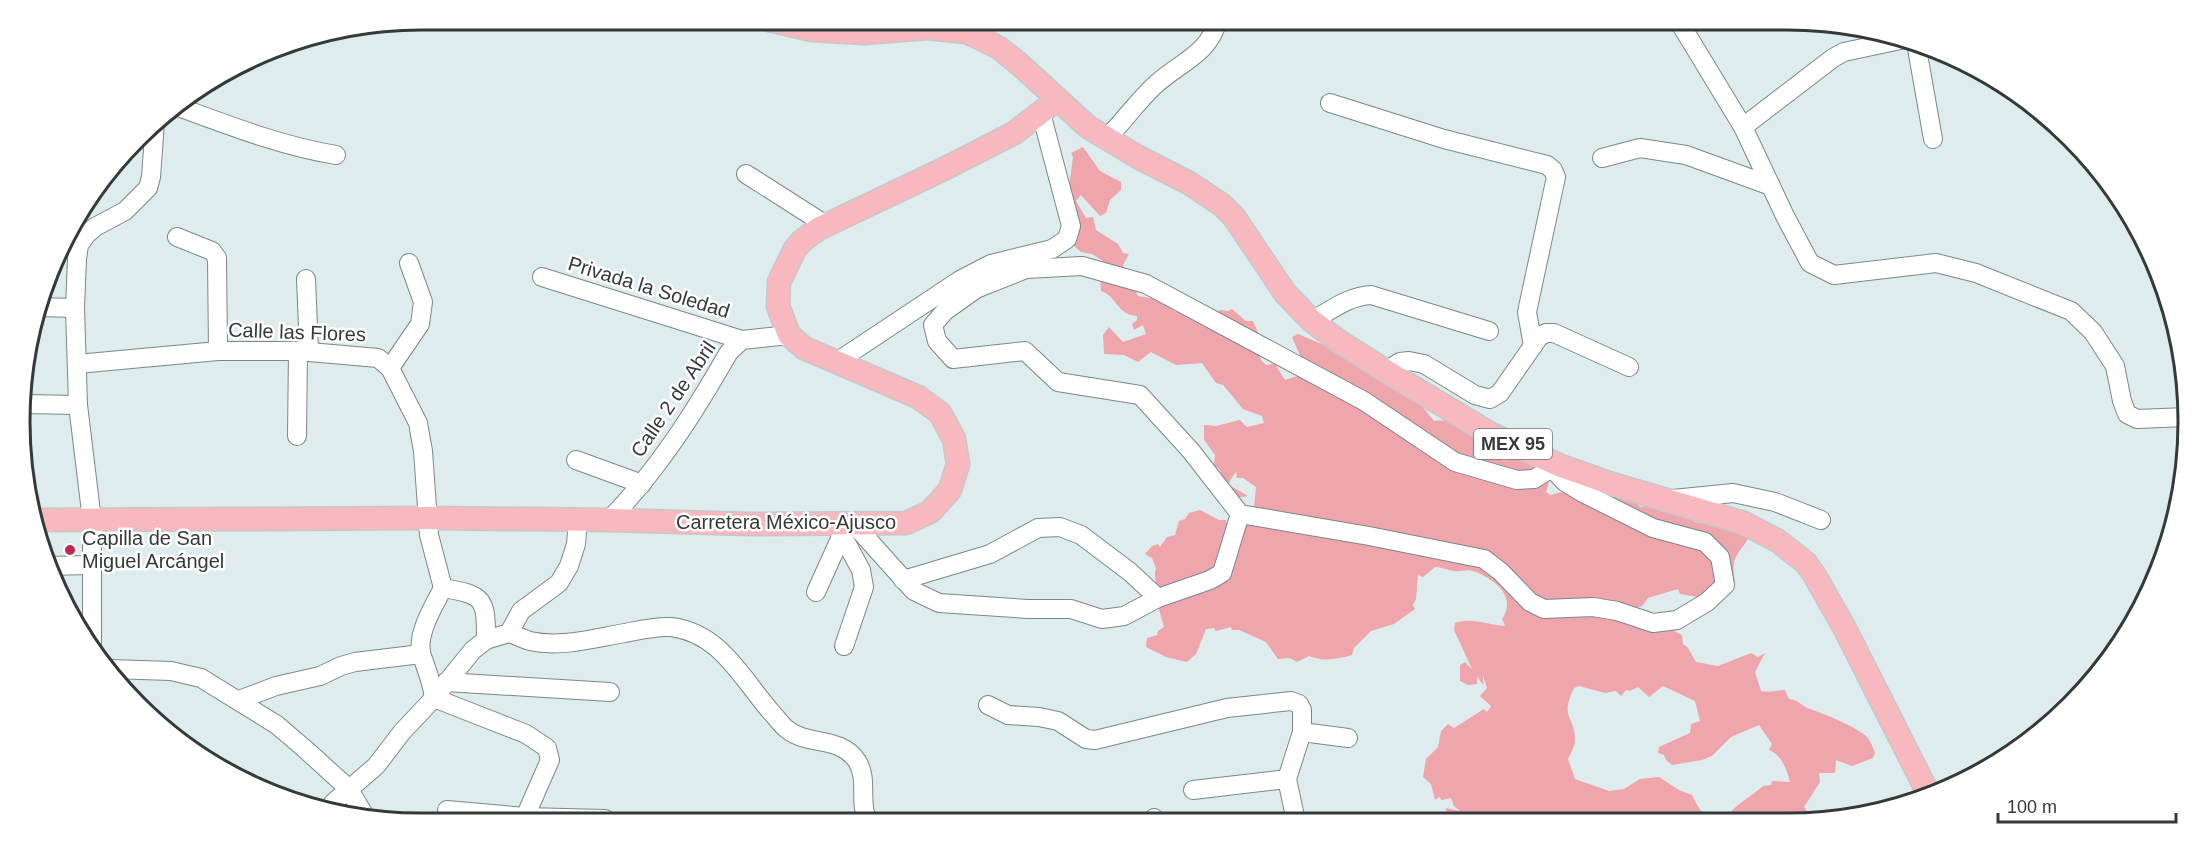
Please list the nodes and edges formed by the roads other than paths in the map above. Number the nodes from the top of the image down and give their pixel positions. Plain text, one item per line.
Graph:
1 (946, 30) edge
2 (1215, 30) edge
3 (1684, 30) edge
4 (1887, 43) edge
5 (1918, 53) edge
6 (1330, 103) dead end
7 (1049, 106) junction
8 (185, 109) edge
9 (1743, 127) junction
10 (153, 137) edge
11 (1106, 139) junction
12 (1933, 139) dead end
13 (336, 155) dead end
14 (1602, 158) dead end
15 (746, 174) dead end
16 (1771, 186) junction
17 (826, 225) junction
18 (177, 237) dead end
19 (409, 263) dead end
20 (542, 277) dead end
21 (306, 279) dead end
22 (47, 307) edge
23 (75, 308) junction
24 (1312, 321) junction
25 (1489, 331) dead end
26 (789, 335) junction
27 (742, 340) junction
28 (1533, 346) junction
29 (218, 351) junction
30 (303, 351) junction
31 (835, 363) junction
32 (77, 364) junction
33 (390, 368) junction
34 (1629, 368) dead end
35 (1386, 371) junction
36 (31, 404) edge
37 (78, 405) junction
38 (2178, 417) edge
39 (297, 436) dead end
40 (1533, 452) junction
41 (576, 460) dead end
42 (1552, 468) junction
43 (642, 484) junction
44 (1668, 500) junction
45 (1240, 514) junction
46 (429, 518) junction
47 (609, 519) junction
48 (42, 520) edge
49 (93, 520) junction
50 (578, 520) junction
51 (1821, 520) dead end
52 (847, 527) junction
53 (58, 566) edge
54 (92, 566) junction
55 (903, 580) junction
56 (443, 588) junction
57 (816, 592) dead end
58 (1158, 598) junction
59 (92, 633) edge
60 (509, 633) junction
61 (486, 640) junction
62 (844, 646) dead end
63 (421, 654) junction
64 (118, 669) edge
65 (446, 682) junction
66 (610, 692) dead end
67 (434, 698) junction
68 (239, 700) junction
69 (988, 705) dead end
70 (1302, 732) junction
71 (1348, 738) dead end
72 (1287, 779) junction
73 (1925, 787) edge
74 (348, 788) junction
75 (1193, 790) dead end
76 (333, 803) edge
77 (359, 808) edge
78 (447, 810) dead end
79 (486, 813) edge
80 (526, 813) edge
81 (865, 813) edge
82 (1294, 813) edge

1 - 7 main road, MEX 95
2 - 11 street
3 - 9 street
4 - 9 street
5 - 12 street
6 - 28 street
7 - 11 main road, MEX 95
7 - 17 main road
7 - 31 street
8 - 13 street
9 - 16 street
10 - 23 street
11 - 24 main road, MEX 95
14 - 16 street
15 - 17 street
16 - 38 street
17 - 26 main road
18 - 29 street
19 - 33 street
20 - 27 street, Privada la Soledad
21 - 30 street
22 - 23 street
23 - 32 street
24 - 25 street
24 - 35 main road, MEX 95
26 - 27 street, Calle 2 de Abril
26 - 31 main road, Carretera México-Ajusco
27 - 43 street, Calle 2 de Abril
28 - 34 street
28 - 35 street
29 - 30 street, Calle las Flores
29 - 32 street, Calle las Flores
30 - 33 street, Calle las Flores
30 - 39 street
31 - 52 main road, Carretera México-Ajusco
32 - 37 street
33 - 46 street
35 - 40 main road, MEX 95
36 - 37 street
37 - 49 street
40 - 42 street
40 - 44 main road, MEX 95
41 - 43 street
42 - 45 street
42 - 45 street
43 - 47 street, Calle 2 de Abril
44 - 51 street
44 - 73 main road, MEX 95
45 - 58 street
46 - 49 main road, Carretera México-Ajusco
46 - 50 main road, Carretera México-Ajusco
46 - 56 street
47 - 50 main road, Carretera México-Ajusco
47 - 52 main road, Carretera México-Ajusco
48 - 49 main road, Carretera México-Ajusco
49 - 54 street
50 - 60 street
52 - 55 street
52 - 57 street
52 - 62 street
53 - 54 street
54 - 59 street
55 - 58 street
55 - 58 street
56 - 61 street
56 - 63 street
60 - 61 street
60 - 81 street
61 - 65 street
63 - 67 street
63 - 68 street
64 - 68 street
65 - 66 street
65 - 67 street
67 - 74 street
67 - 80 street
68 - 74 street
69 - 70 street
70 - 71 street
70 - 72 street
72 - 75 street
72 - 82 street
74 - 76 street
74 - 77 street
78 - 79 street

